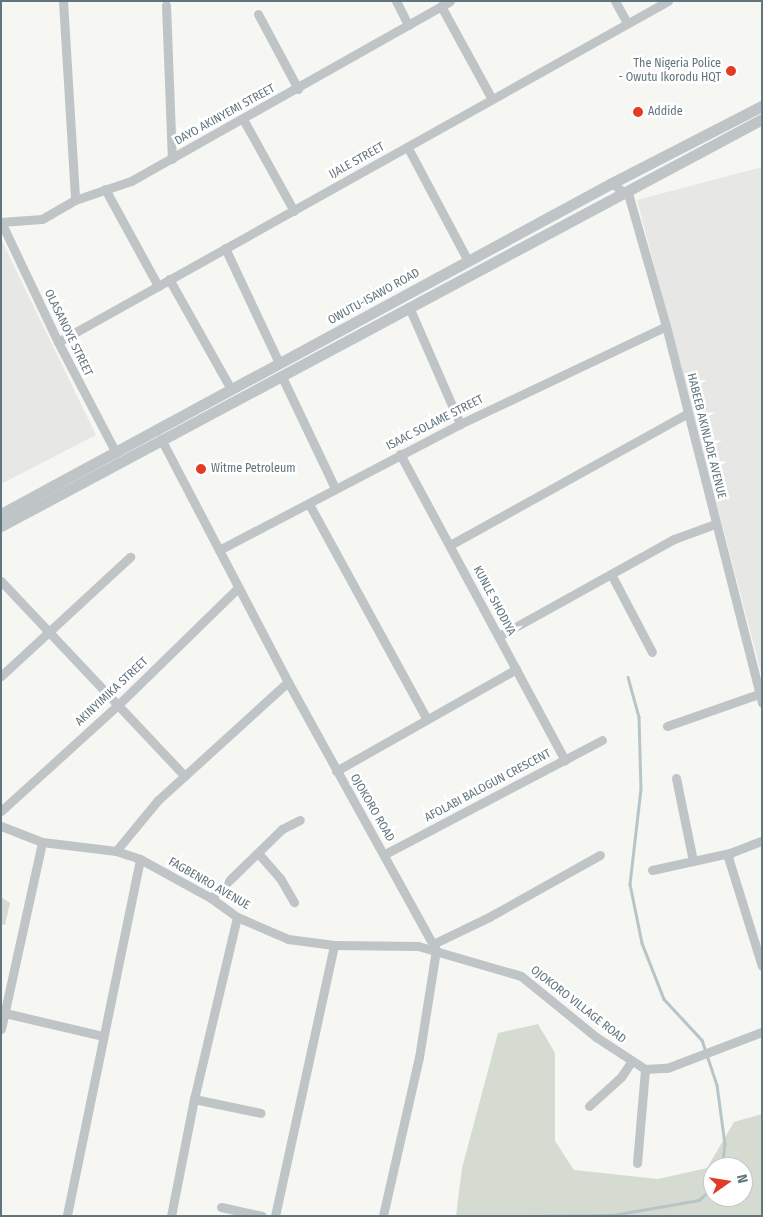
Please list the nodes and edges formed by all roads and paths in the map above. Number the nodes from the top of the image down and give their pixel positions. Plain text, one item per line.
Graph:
1 (63, 1) edge
2 (396, 1) edge
3 (450, 1) edge
4 (615, 1) edge
5 (668, 1) edge
6 (166, 5) dead end
7 (441, 6) junction
8 (258, 14) dead end
9 (627, 24) junction
10 (408, 26) junction
11 (298, 89) junction
12 (492, 99) junction
13 (762, 106) edge
14 (243, 119) junction
15 (762, 119) edge
16 (408, 148) junction
17 (172, 159) junction
18 (612, 184) junction
19 (105, 189) junction
20 (624, 192) junction
21 (75, 200) junction
22 (294, 211) junction
23 (1, 222) edge
24 (225, 248) junction
25 (468, 261) junction
26 (169, 279) junction
27 (158, 286) junction
28 (409, 307) junction
29 (666, 326) junction
30 (58, 342) junction
31 (280, 363) junction
32 (282, 377) junction
33 (231, 390) junction
34 (686, 414) junction
35 (460, 424) junction
36 (160, 439) junction
37 (116, 453) junction
38 (400, 454) junction
39 (335, 488) junction
40 (309, 504) junction
41 (1, 514) edge
42 (715, 524) junction
43 (1, 526) edge
44 (450, 545) junction
45 (220, 550) junction
46 (130, 557) dead end
47 (611, 574) junction
48 (1, 581) edge
49 (238, 588) junction
50 (48, 632) junction
51 (499, 636) junction
52 (652, 652) dead end
53 (516, 669) junction
54 (1, 676) edge
55 (288, 682) junction
56 (761, 698) edge
57 (119, 704) junction
58 (426, 718) junction
59 (667, 726) dead end
60 (602, 740) dead end
61 (565, 760) junction
62 (336, 771) junction
63 (185, 776) junction
64 (676, 778) dead end
65 (1, 811) edge
66 (300, 820) dead end
67 (1, 826) edge
68 (42, 842) junction
69 (762, 842) edge
70 (116, 851) junction
71 (258, 852) junction
72 (730, 853) junction
73 (384, 854) junction
74 (600, 855) dead end
75 (140, 859) junction
76 (693, 860) junction
77 (652, 870) dead end
78 (210, 898) junction
79 (294, 902) dead end
80 (237, 917) junction
81 (334, 946) junction
82 (434, 947) junction
83 (762, 966) edge
84 (5, 1013) junction
85 (1, 1029) edge
86 (762, 1032) edge
87 (102, 1036) junction
88 (631, 1062) junction
89 (645, 1069) junction
90 (194, 1099) junction
91 (589, 1106) dead end
92 (261, 1113) dead end
93 (637, 1163) dead end
94 (221, 1207) dead end
95 (67, 1215) edge
96 (171, 1216) edge
97 (262, 1216) edge
98 (276, 1216) edge
99 (383, 1216) edge

1 - 21 street
2 - 10 street
3 - 7 street, DAYO AKINYEMI STREET
4 - 9 street
5 - 9 street, IJALE STREET
6 - 17 street
7 - 10 street, DAYO AKINYEMI STREET
7 - 12 street
8 - 11 street
9 - 12 street, IJALE STREET
10 - 11 street, DAYO AKINYEMI STREET
11 - 14 street, DAYO AKINYEMI STREET
12 - 16 street, IJALE STREET
13 - 18 street, OWUTU-ISAWO ROAD
14 - 17 street, DAYO AKINYEMI STREET
14 - 22 street
15 - 20 street, OWUTU-ISAWO ROAD
16 - 22 street, IJALE STREET
16 - 25 street
17 - 19 street, DAYO AKINYEMI STREET
18 - 20 street
18 - 25 street, OWUTU-ISAWO ROAD
19 - 21 street, DAYO AKINYEMI STREET
19 - 27 street
20 - 28 street, OWUTU-ISAWO ROAD
20 - 29 street, HABEEB AKINLADE AVENUE
21 - 23 street, DAYO AKINYEMI STREET
22 - 24 street, IJALE STREET
23 - 30 street, OLASANOYE STREET
24 - 26 street, IJALE STREET
24 - 31 street
25 - 31 street, OWUTU-ISAWO ROAD
26 - 27 street, IJALE STREET
26 - 33 street
27 - 30 street, IJALE STREET
28 - 32 street, OWUTU-ISAWO ROAD
28 - 35 street
29 - 34 street, HABEEB AKINLADE AVENUE
29 - 35 street, ISAAC SOLAME STREET
30 - 37 street, OLASANOYE STREET
31 - 33 street, OWUTU-ISAWO ROAD
32 - 36 street, OWUTU-ISAWO ROAD
32 - 39 street
33 - 37 street, OWUTU-ISAWO ROAD
34 - 42 street, HABEEB AKINLADE AVENUE
34 - 44 street
35 - 38 street, ISAAC SOLAME STREET
36 - 43 street, OWUTU-ISAWO ROAD
36 - 45 street, OJOKORO ROAD
37 - 41 street, OWUTU-ISAWO ROAD
38 - 39 street, ISAAC SOLAME STREET
38 - 44 street, KUNLE SHODIYA
39 - 40 street, ISAAC SOLAME STREET
40 - 45 street, ISAAC SOLAME STREET
40 - 58 street
42 - 47 street
42 - 56 street, HABEEB AKINLADE AVENUE
44 - 51 street, KUNLE SHODIYA
45 - 49 street, OJOKORO ROAD
46 - 50 street
47 - 51 street
47 - 52 street
48 - 50 street
49 - 55 street, OJOKORO ROAD
49 - 57 street, AKINYIMIKA STREET
50 - 54 street
50 - 57 street
51 - 53 street, KUNLE SHODIYA
53 - 58 street
53 - 61 street, KUNLE SHODIYA
55 - 62 street, OJOKORO ROAD
55 - 63 street
56 - 59 street
57 - 63 street
57 - 65 street, AKINYIMIKA STREET
58 - 62 street
60 - 61 street, AFOLABI BALOGUN CRESCENT
61 - 73 street, AFOLABI BALOGUN CRESCENT
62 - 73 street, OJOKORO ROAD
63 - 70 street
64 - 76 street
66 - 71 street
67 - 68 street, FAGBENRO AVENUE
68 - 70 street, FAGBENRO AVENUE
68 - 84 street
69 - 72 street
70 - 75 street, FAGBENRO AVENUE
71 - 78 street
71 - 79 street
72 - 76 street
72 - 83 street
73 - 82 street, OJOKORO ROAD
74 - 82 street
75 - 78 street, FAGBENRO AVENUE
75 - 87 street
76 - 77 street
78 - 80 street, FAGBENRO AVENUE
80 - 81 street, FAGBENRO AVENUE
80 - 90 street
81 - 82 street, FAGBENRO AVENUE
81 - 98 street
82 - 88 street, OJOKORO VILLAGE ROAD
82 - 99 street
84 - 85 street
84 - 87 street
86 - 89 street
87 - 95 street
88 - 89 street, OJOKORO VILLAGE ROAD
88 - 91 street
89 - 93 street
90 - 92 street
90 - 96 street
94 - 97 street

